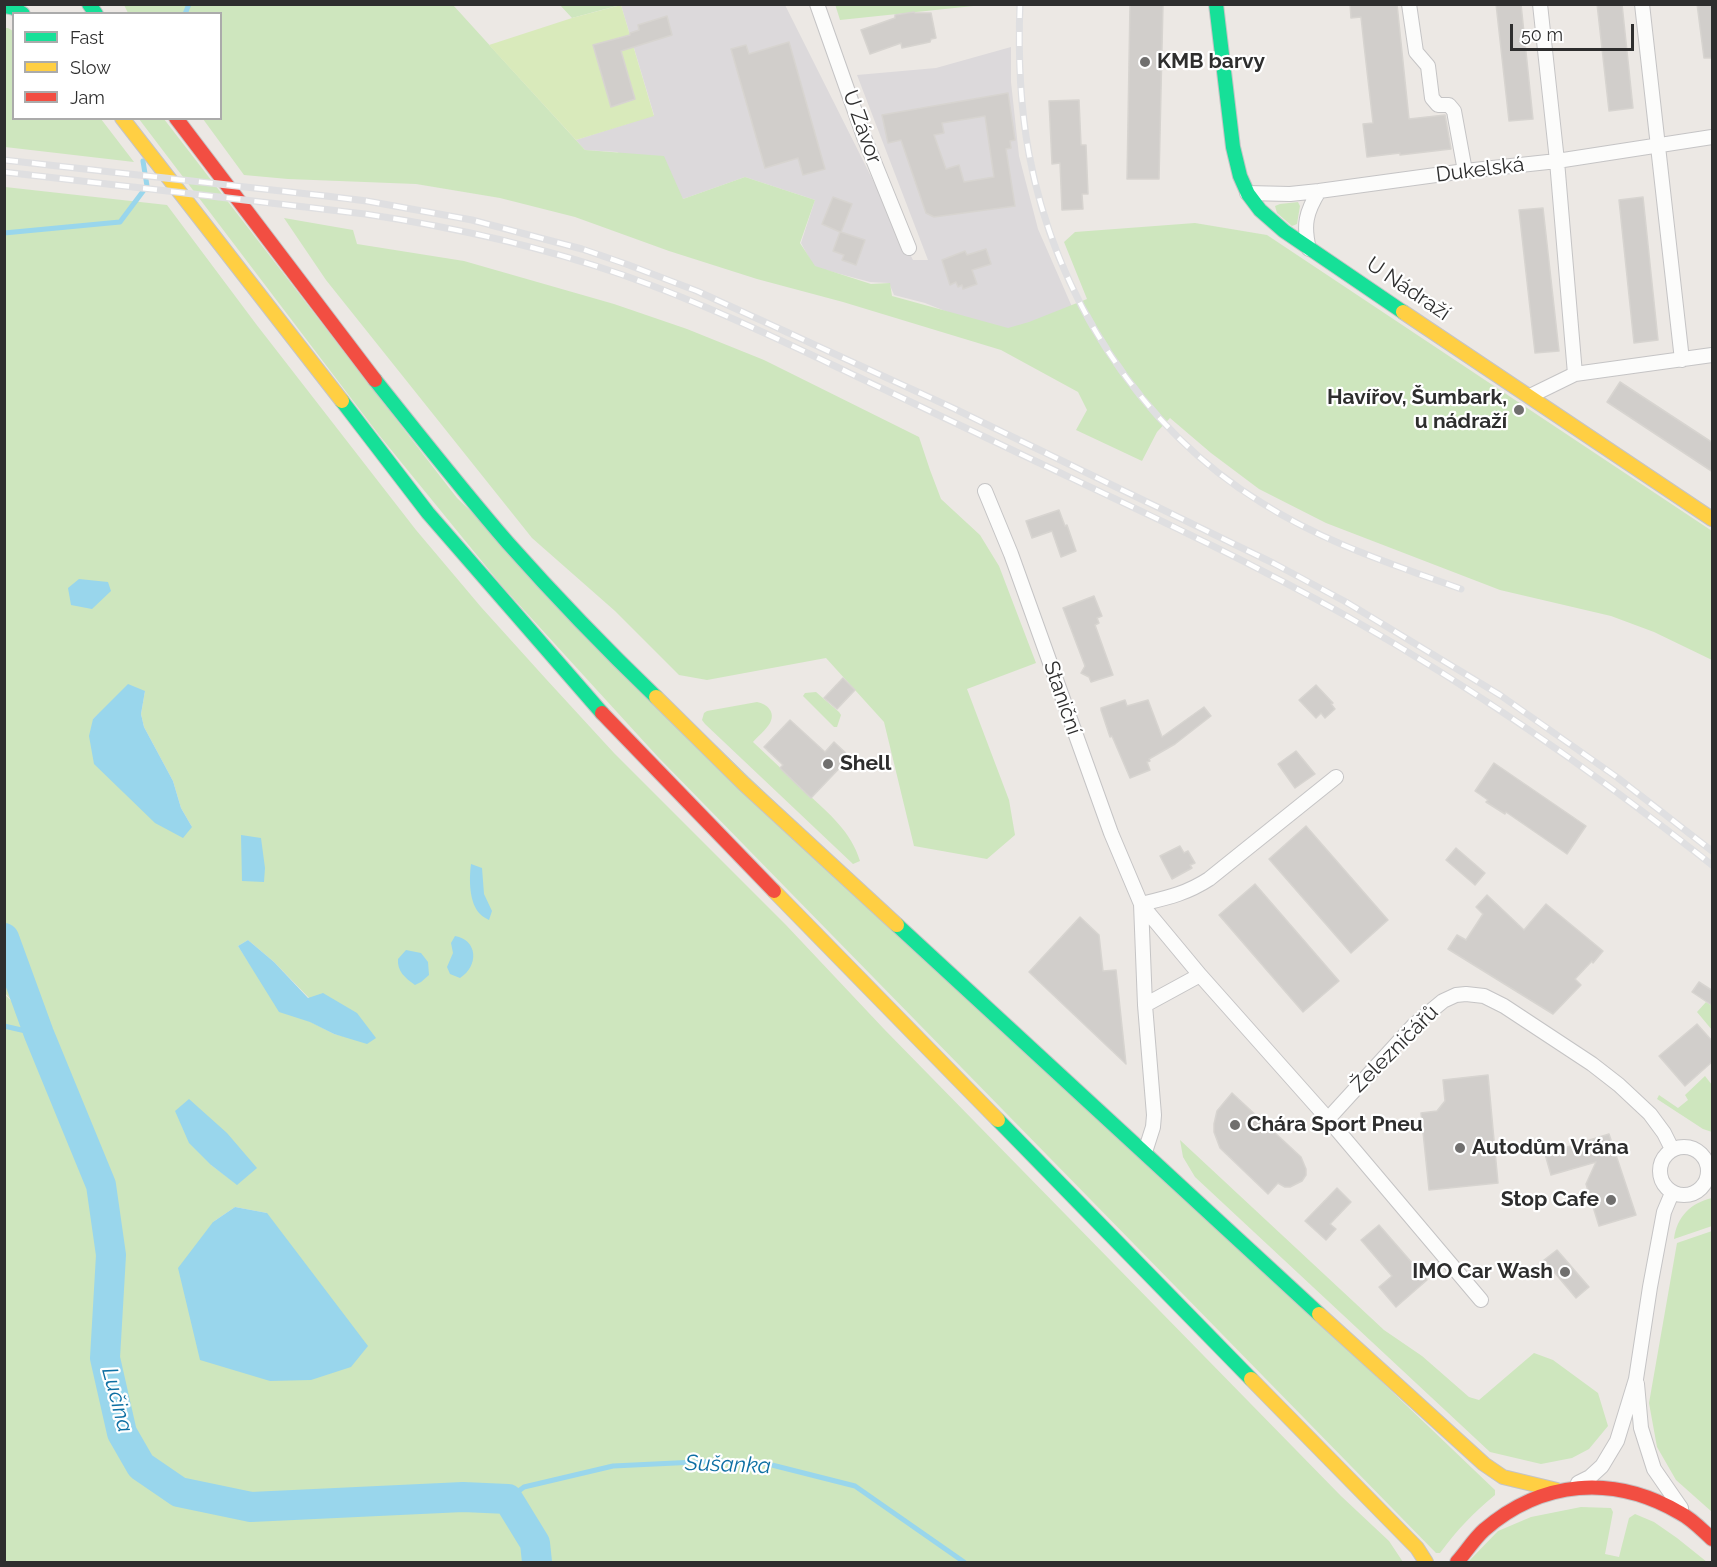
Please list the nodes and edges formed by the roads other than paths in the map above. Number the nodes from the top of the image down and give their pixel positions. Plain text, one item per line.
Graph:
1 (817, 4) edge
2 (1216, 4) edge
3 (1409, 4) edge
4 (1540, 4) edge
5 (1642, 4) edge
6 (4, 6) edge
7 (18, 12) edge
8 (124, 120) edge
9 (178, 120) edge
10 (1713, 137) edge
11 (1659, 145) junction
12 (1557, 161) junction
13 (1465, 171) junction
14 (1319, 191) junction
15 (1247, 193) junction
16 (909, 248) dead end
17 (1309, 249) junction
18 (1713, 356) edge
19 (1682, 360) junction
20 (1575, 374) junction
21 (1530, 396) junction
22 (985, 491) dead end
23 (1713, 519) edge
24 (1336, 777) dead end
25 (1140, 904) junction
26 (1200, 975) junction
27 (1145, 1005) junction
28 (1328, 1119) junction
29 (1672, 1149) junction
30 (1145, 1152) junction
31 (1672, 1193) junction
32 (1480, 1300) dead end
33 (1636, 1379) junction
34 (1563, 1489) junction
35 (1685, 1514) junction
36 (1713, 1539) edge
37 (1426, 1563) edge
38 (1457, 1563) edge

1 - 16 street, U Závor
2 - 15 main road, U Nádraží
3 - 13 street
4 - 12 street
5 - 11 street
6 - 7 main road
8 - 37 main road
9 - 30 main road
10 - 11 street, Dukelská
11 - 12 street, Dukelská
11 - 19 street
12 - 13 street, Dukelská
12 - 20 street
13 - 14 street, Dukelská
14 - 15 street, Dukelská
14 - 17 street
15 - 17 main road, U Nádraží
17 - 21 main road, U Nádraží
18 - 19 street
19 - 20 street
20 - 21 street
21 - 23 main road, U Nádraží
22 - 25 street, Staniční
24 - 25 street
25 - 26 street, Staniční
25 - 27 street, Staniční
26 - 27 street
26 - 28 street
27 - 30 street
28 - 29 street, Železničářů
28 - 32 street
29 - 31 street
29 - 31 street
30 - 34 main road
31 - 33 street
33 - 34 street
33 - 35 street
34 - 35 main road
34 - 38 main road
35 - 36 main road

